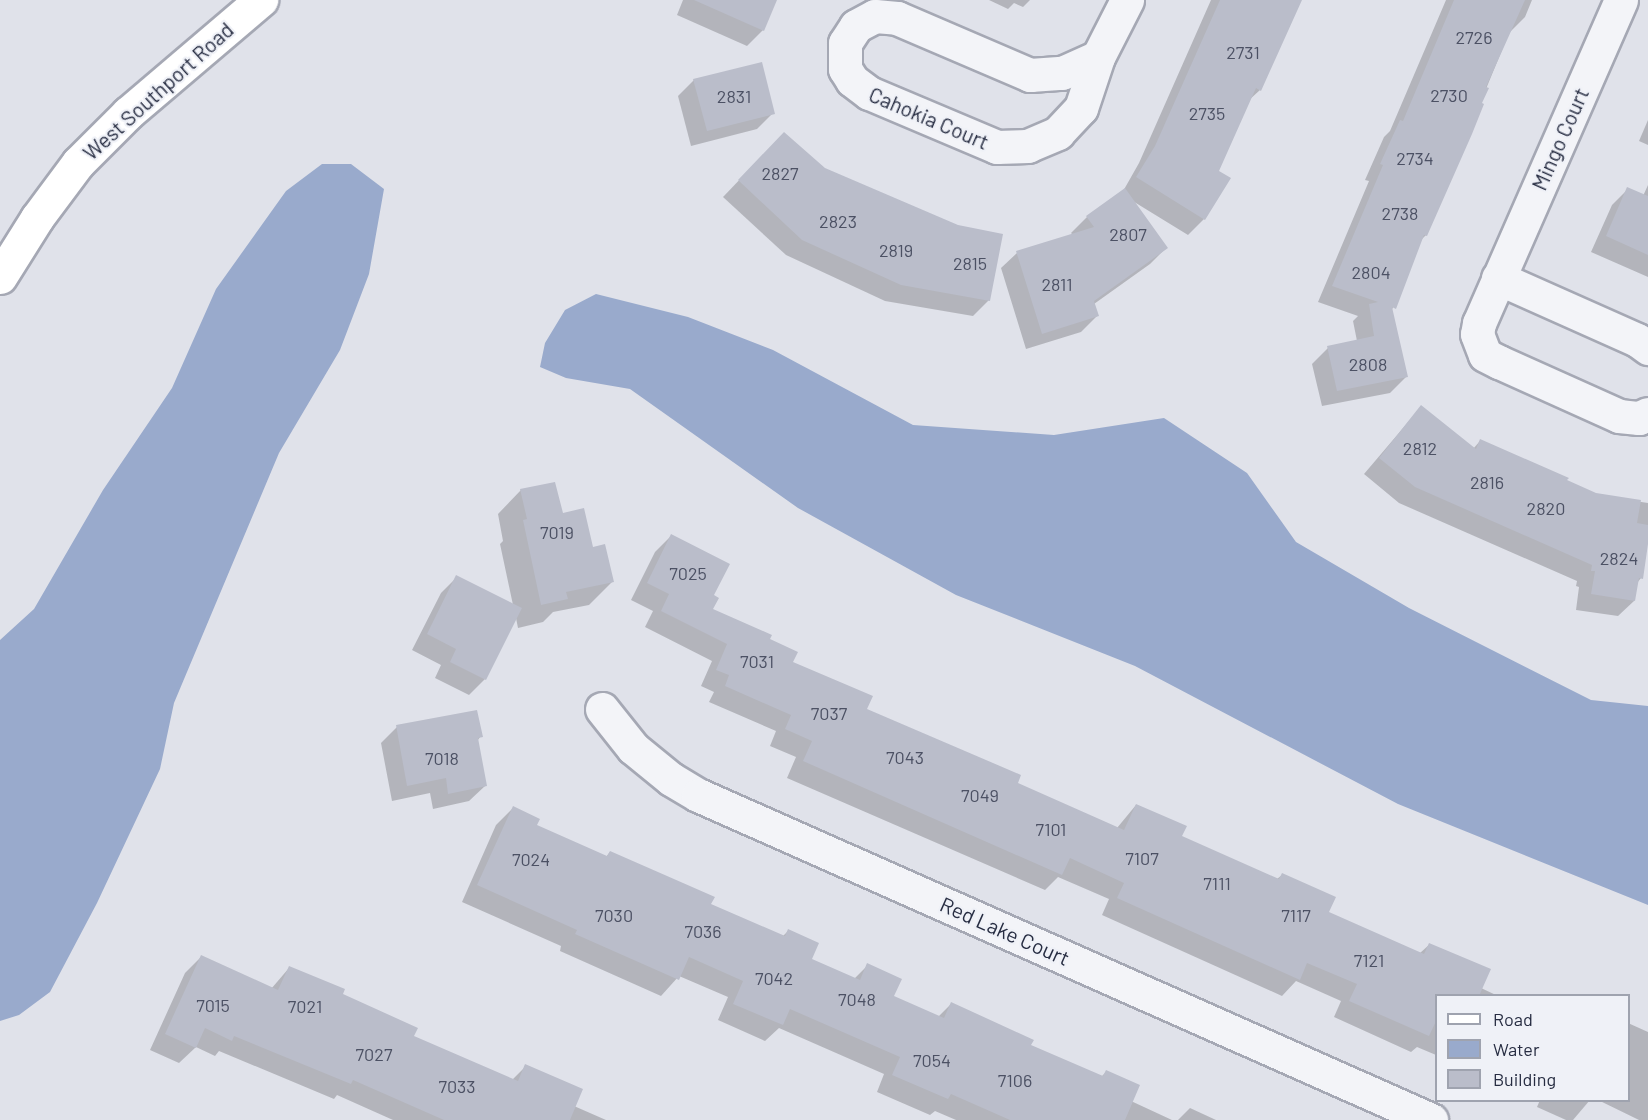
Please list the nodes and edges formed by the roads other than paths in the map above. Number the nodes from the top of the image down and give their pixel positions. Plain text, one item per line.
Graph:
1 (261, 0) edge
2 (1127, 0) edge
3 (1621, 0) edge
4 (1098, 57) junction
5 (0, 277) edge
6 (1498, 278) junction
7 (1648, 348) edge
8 (1648, 414) edge
9 (602, 709) dead end
10 (1431, 1120) edge

1 - 5 main road, West Southport Road
2 - 4 street, Cahokia Court
3 - 6 street, Mingo Court
4 - 4 street, Cahokia Court
6 - 7 street
6 - 8 street, Mingo Court
9 - 10 street, Red Lake Court

